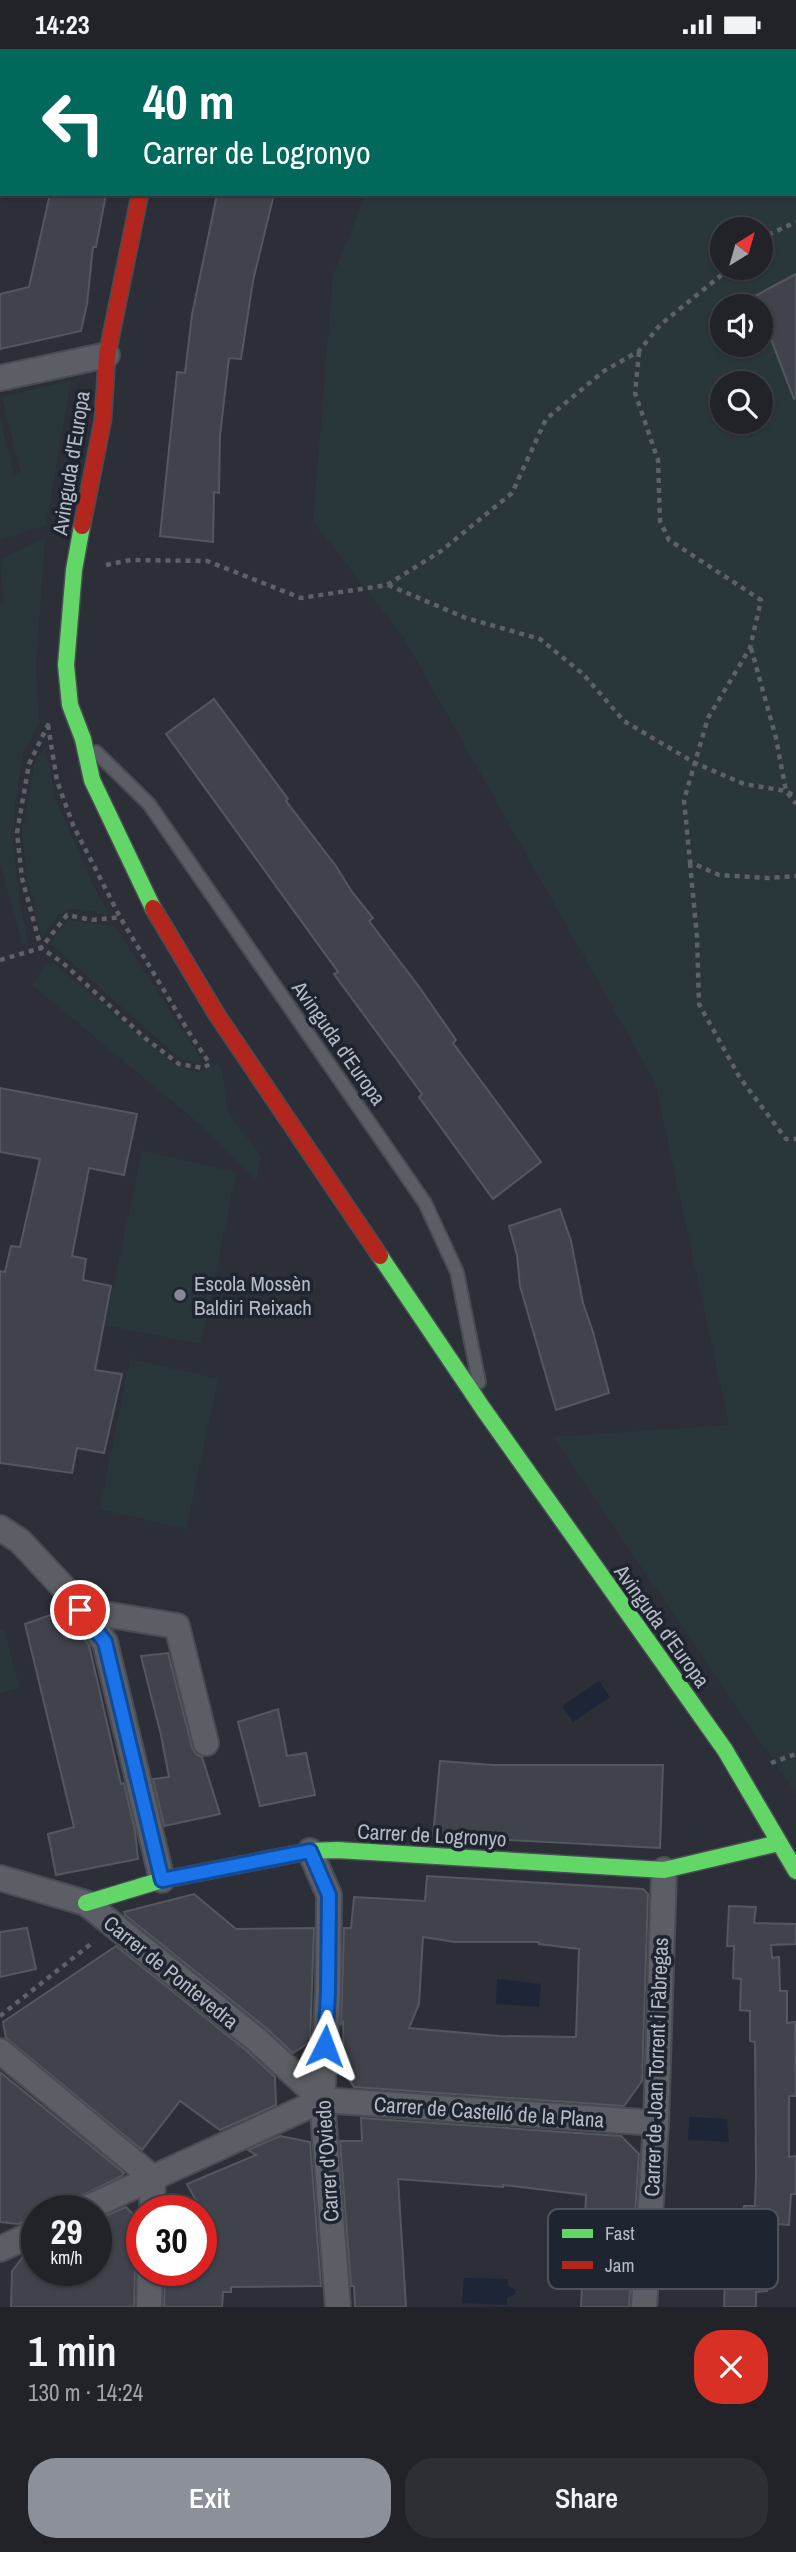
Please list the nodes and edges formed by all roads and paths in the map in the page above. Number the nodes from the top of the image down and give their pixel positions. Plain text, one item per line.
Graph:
1 (139, 196) edge
2 (796, 222) edge
3 (774, 232) edge
4 (715, 280) edge
5 (639, 351) junction
6 (107, 355) junction
7 (0, 377) edge
8 (74, 570) junction
9 (387, 585) junction
10 (750, 648) junction
11 (83, 739) junction
12 (695, 763) junction
13 (786, 791) junction
14 (796, 797) edge
15 (796, 804) edge
16 (690, 862) junction
17 (796, 876) edge
18 (150, 903) junction
19 (120, 917) junction
20 (41, 948) junction
21 (0, 960) edge
22 (796, 1139) edge
23 (484, 1410) junction
24 (0, 1528) edge
25 (80, 1610) junction
26 (206, 1743) dead end
27 (779, 1843) junction
28 (310, 1851) junction
29 (664, 1870) junction
30 (796, 1871) edge
31 (0, 1878) edge
32 (162, 1880) junction
33 (86, 1903) junction
34 (114, 1926) junction
35 (0, 2016) edge
36 (0, 2051) edge
37 (322, 2101) junction
38 (656, 2123) junction
39 (153, 2178) junction
40 (152, 2195) edge
41 (112, 2197) edge
42 (650, 2209) edge
43 (21, 2239) edge
44 (0, 2249) edge
45 (150, 2286) edge
46 (645, 2289) edge
47 (149, 2307) edge
48 (338, 2307) edge
49 (644, 2307) edge

1 - 6 street, Avinguda d'Europa
2 - 3 path
4 - 5 path
5 - 9 path
5 - 10 path
6 - 7 street
6 - 8 street, Avinguda d'Europa
8 - 9 path
8 - 11 street, Avinguda d'Europa
9 - 12 path
10 - 12 path
10 - 13 path
11 - 18 street, Avinguda d'Europa
11 - 23 lane, Avinguda d'Europa
12 - 13 path
12 - 16 path
13 - 14 path
13 - 15 path
16 - 17 path
16 - 22 path
18 - 19 path
18 - 23 street, Avinguda d'Europa
19 - 20 path
19 - 20 path
19 - 20 path
20 - 21 path
23 - 27 street, Avinguda d'Europa
24 - 25 street
25 - 26 street
25 - 32 street
27 - 29 street, Carrer de Logronyo
27 - 30 street, Avinguda d'Europa
28 - 29 street, Carrer de Logronyo
28 - 32 street, Carrer de Logronyo
28 - 37 street, Carrer d'Oviedo
29 - 38 street, Carrer de Joan Torrent i Fàbregas
31 - 33 street, Carrer de Pontevedra
32 - 33 street, Carrer de Logronyo
33 - 34 street, Carrer de Pontevedra
34 - 35 path
34 - 37 street, Carrer de Pontevedra
36 - 39 street
37 - 38 street, Carrer de Castelló de la Plana
37 - 39 street
37 - 48 street, Carrer d'Oviedo
38 - 42 street, Carrer de Joan Torrent i Fàbregas
39 - 40 street
39 - 41 street
43 - 44 street
45 - 47 street
46 - 49 street, Carrer de Joan Torrent i Fàbregas

